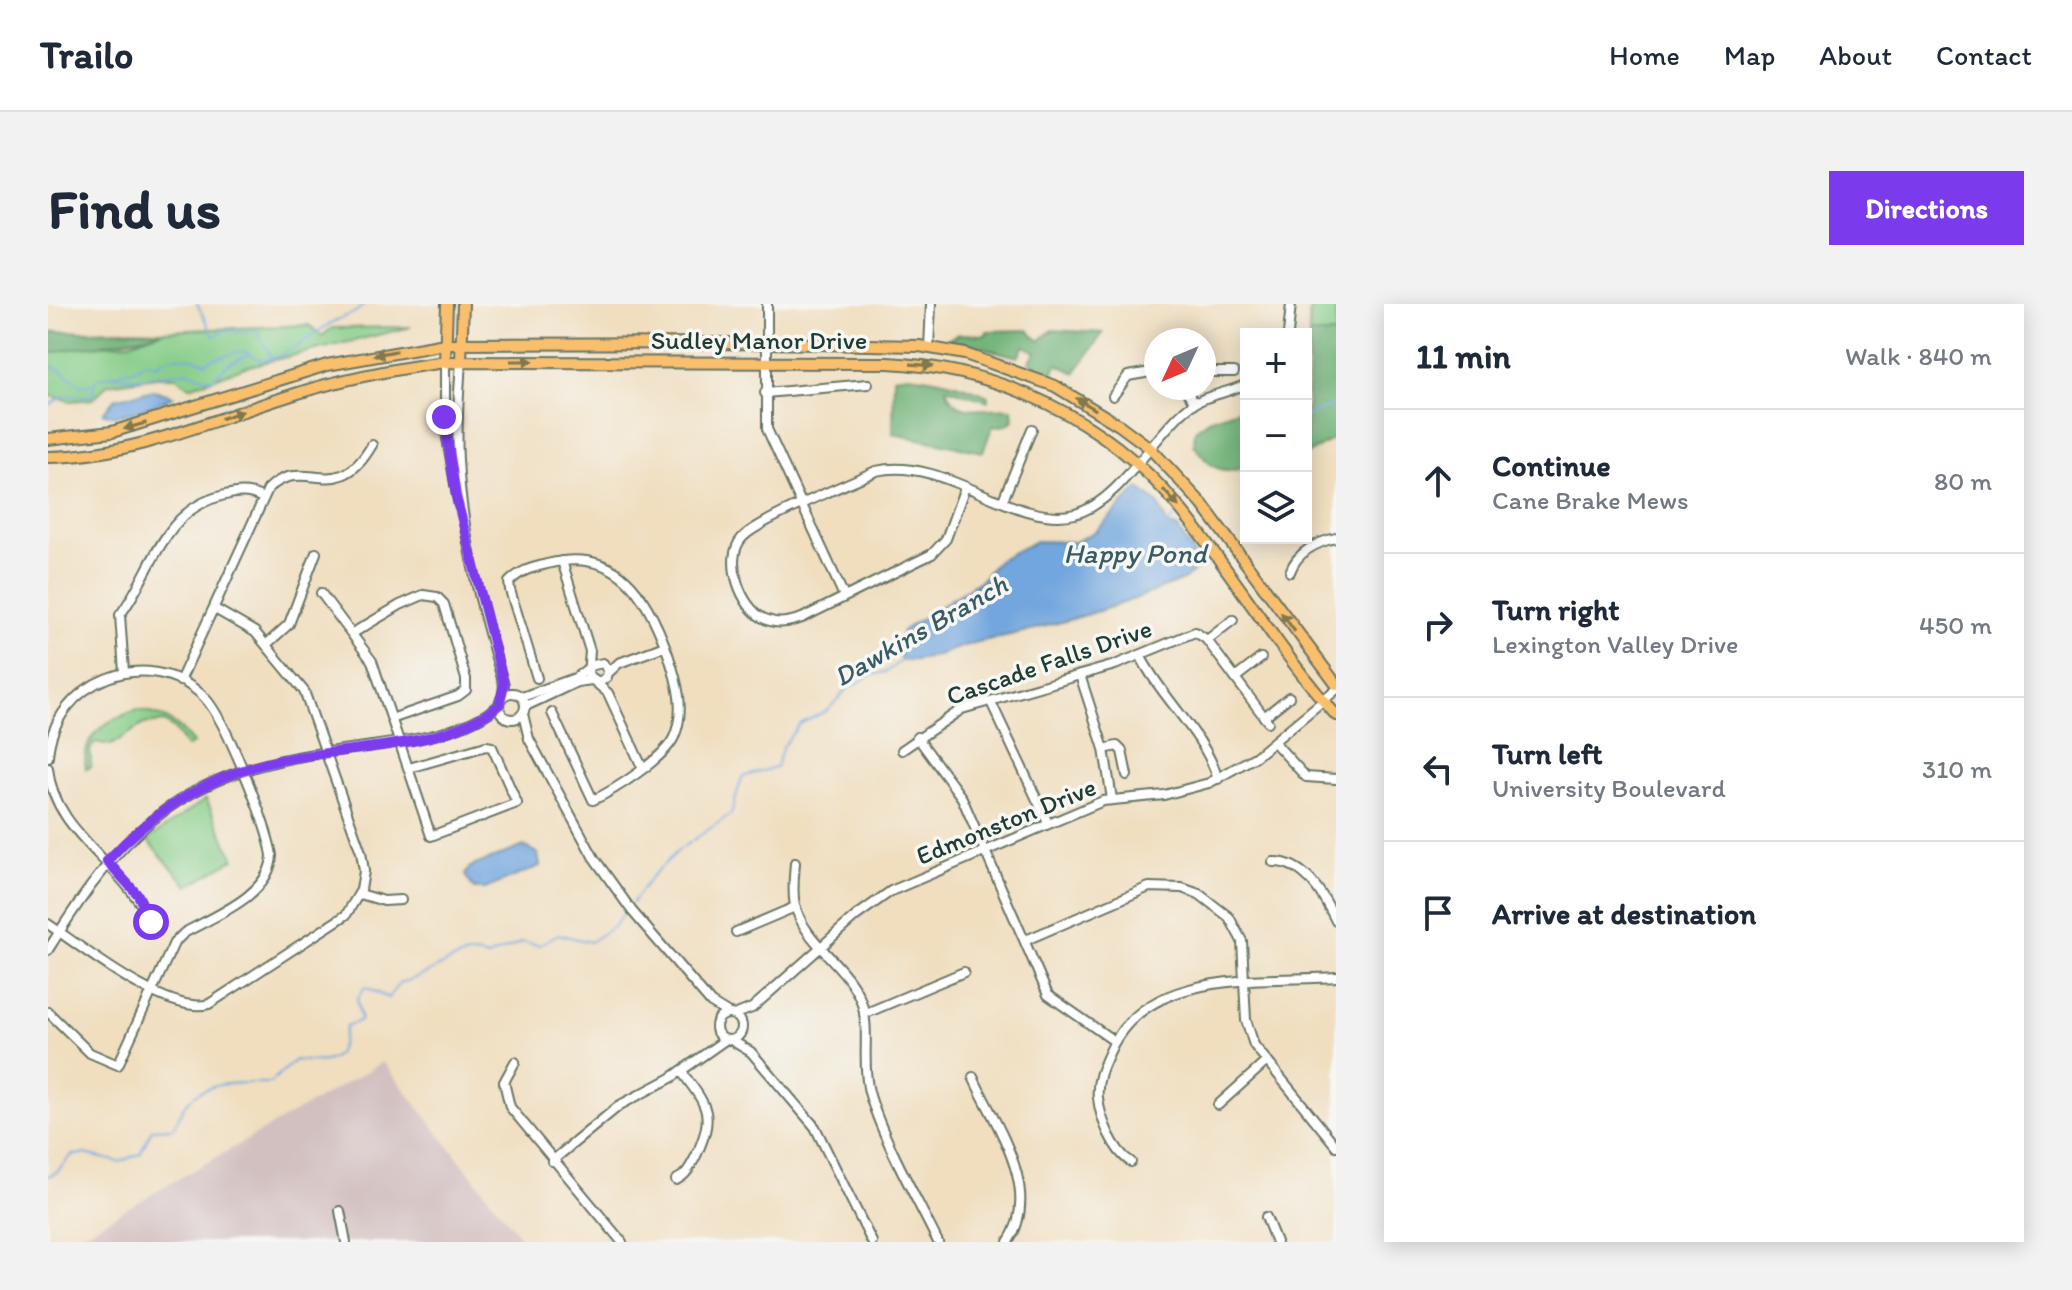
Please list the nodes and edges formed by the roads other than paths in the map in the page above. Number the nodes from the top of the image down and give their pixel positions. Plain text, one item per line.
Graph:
1 (447, 304) edge
2 (463, 304) edge
3 (767, 304) edge
4 (931, 304) edge
5 (1291, 304) edge
6 (1289, 328) edge
7 (765, 343) junction
8 (445, 344) junction
9 (462, 344) junction
10 (929, 348) junction
11 (461, 361) junction
12 (445, 362) junction
13 (765, 363) junction
14 (1216, 372) edge
15 (1234, 372) dead end
16 (1144, 373) edge
17 (868, 384) dead end
18 (1240, 386) edge
19 (765, 393) junction
20 (1113, 396) dead end
21 (1193, 400) edge
22 (1195, 403) junction
23 (1032, 429) dead end
24 (48, 439) edge
25 (372, 445) dead end
26 (1150, 448) junction
27 (48, 457) edge
28 (1137, 463) junction
29 (965, 487) junction
30 (263, 498) junction
31 (1003, 500) junction
32 (803, 506) junction
33 (463, 518) junction
34 (1336, 538) edge
35 (316, 553) dead end
36 (562, 561) junction
37 (1290, 572) dead end
38 (321, 593) dead end
39 (844, 596) junction
40 (215, 609) junction
41 (1233, 620) dead end
42 (353, 633) junction
43 (1207, 640) junction
44 (267, 644) junction
45 (665, 646) junction
46 (590, 651) junction
47 (1140, 655) junction
48 (497, 658) junction
49 (1261, 658) dead end
50 (602, 662) junction
51 (619, 663) junction
52 (589, 667) junction
53 (124, 672) junction
54 (608, 675) junction
55 (1080, 675) junction
56 (537, 678) dead end
57 (1235, 678) junction
58 (180, 681) junction
59 (594, 681) junction
60 (1336, 684) edge
61 (1336, 690) edge
62 (608, 693) junction
63 (1289, 697) dead end
64 (501, 700) junction
65 (1323, 701) junction
66 (991, 702) junction
67 (522, 703) junction
68 (552, 713) dead end
69 (1336, 715) edge
70 (394, 718) junction
71 (481, 718) junction
72 (507, 718) junction
73 (917, 737) junction
74 (529, 739) junction
75 (401, 742) junction
76 (1274, 742) junction
77 (1104, 749) junction
78 (902, 750) dead end
79 (325, 753) junction
80 (48, 757) edge
81 (642, 767) junction
82 (48, 768) edge
83 (409, 768) junction
84 (241, 771) junction
85 (1127, 775) dead end
86 (1218, 779) junction
87 (1336, 779) edge
88 (48, 781) edge
89 (1112, 799) junction
90 (1048, 823) junction
91 (984, 850) junction
92 (107, 861) junction
93 (1273, 862) dead end
94 (795, 863) dead end
95 (360, 894) junction
96 (401, 900) dead end
97 (795, 907) junction
98 (1336, 921) edge
99 (151, 922) dead end
100 (48, 924) edge
101 (59, 931) junction
102 (736, 932) dead end
103 (1026, 940) junction
104 (822, 946) junction
105 (48, 950) edge
106 (964, 972) dead end
107 (1336, 977) edge
108 (1245, 983) junction
109 (154, 990) junction
110 (711, 1003) junction
111 (752, 1008) junction
112 (48, 1012) edge
113 (732, 1014) junction
114 (864, 1014) junction
115 (717, 1021) junction
116 (742, 1028) junction
117 (716, 1031) junction
118 (728, 1040) junction
119 (1114, 1041) junction
120 (705, 1051) junction
121 (751, 1052) junction
122 (1267, 1061) junction
123 (515, 1062) dead end
124 (681, 1071) junction
125 (973, 1077) dead end
126 (1218, 1105) dead end
127 (1336, 1146) edge
128 (552, 1161) junction
129 (1131, 1162) dead end
130 (676, 1180) dead end
131 (340, 1211) dead end
132 (1266, 1217) dead end
133 (346, 1242) edge
134 (622, 1242) edge
135 (872, 1242) edge
136 (938, 1242) edge
137 (1008, 1242) edge
138 (1276, 1242) edge

1 - 8 main road
2 - 9 main road
3 - 7 street
4 - 10 street
5 - 6 street
7 - 9 main road, Sudley Manor Drive
7 - 10 main road, Sudley Manor Drive
7 - 13 street
8 - 9 main road, Sudley Manor Drive
8 - 12 main road
8 -> 24 main road, Sudley Manor Drive
9 - 11 main road
26 -> 10 main road, Sudley Manor Drive
11 - 12 main road, Sudley Manor Drive
11 -> 13 main road, Sudley Manor Drive
11 - 33 street
27 -> 12 main road, Sudley Manor Drive
12 - 33 street
13 - 19 street
13 -> 28 main road, Sudley Manor Drive
14 - 15 street
16 - 20 street
17 - 19 street
18 - 22 street
19 - 32 street
21 - 22 street
22 - 26 street
23 - 31 street
25 - 30 street
26 - 28 street
60 -> 26 main road, Sudley Manor Drive
28 - 31 street
28 -> 65 main road, Sudley Manor Drive
29 - 31 street
29 - 32 street
29 - 39 street
30 - 40 street
30 - 53 street
32 - 39 street
32 - 39 street
33 - 48 street
34 - 37 street
35 - 44 street
36 - 45 street
36 - 46 street
36 - 56 street
38 - 42 street
40 - 44 street
40 - 58 street
41 - 43 street
42 - 70 street
42 - 70 street
43 - 47 street, Cascade Falls Drive
43 - 57 street
44 - 79 street
45 - 51 street
45 - 81 street
46 - 50 street
46 - 52 street
47 - 55 street, Cascade Falls Drive
47 - 86 street
48 - 64 street
48 - 67 street
49 - 57 street
50 - 51 street
50 - 52 street
50 - 54 street
51 - 54 street
52 - 59 street
52 - 67 street
53 - 58 street
53 - 80 street
54 - 59 street
54 - 62 street
55 - 66 street, Cascade Falls Drive
55 - 77 street
57 - 63 street
58 - 84 street
59 - 62 street
59 - 67 street
61 - 65 street, Edmonston Drive
62 - 81 street
64 - 67 street
64 - 71 street
64 - 72 street
65 - 69 main road, Sudley Manor Drive
65 - 76 street, Edmonston Drive
66 - 73 street, Cascade Falls Drive
66 - 90 street
67 - 72 street
67 - 74 street
68 - 81 street
70 - 75 street
71 - 72 street
71 - 75 street
72 - 74 street
73 - 78 street, Cascade Falls Drive
73 - 91 street
74 - 110 street
75 - 79 street
75 - 83 street
76 - 86 street, Edmonston Drive
76 - 87 street
77 - 85 street
77 - 89 street
79 - 84 street
79 - 95 street
82 - 88 street
83 - 83 street
84 - 92 street
84 - 109 street
86 - 89 street, Edmonston Drive
88 - 92 street
89 - 90 street, Edmonston Drive
90 - 91 street, Edmonston Drive
91 - 103 street
91 - 104 street, Edmonston Drive
92 - 99 street
92 - 101 street
93 - 98 street
94 - 97 street
95 - 96 street
95 - 109 street
97 - 102 street
97 - 104 street
100 - 101 street
101 - 105 street
101 - 109 street
103 - 108 street
103 - 119 street
104 - 111 street, Edmonston Drive
104 - 114 street
106 - 114 street
107 - 108 street
108 - 119 street
108 - 122 street
109 - 112 street
110 - 113 street
110 - 115 street
111 - 113 street, Edmonston Drive
111 - 116 street, Edmonston Drive
113 - 115 street, Edmonston Drive
113 - 116 street
114 - 136 street
115 - 117 street
116 - 118 street
116 - 121 street
117 - 118 street
117 - 120 street
118 - 120 street
118 - 121 street
119 - 129 street
120 - 124 street
121 - 135 street
122 - 126 street
122 - 127 street
123 - 128 street
124 - 128 street
124 - 130 street
125 - 137 street
128 - 134 street
131 - 133 street
132 - 138 street

